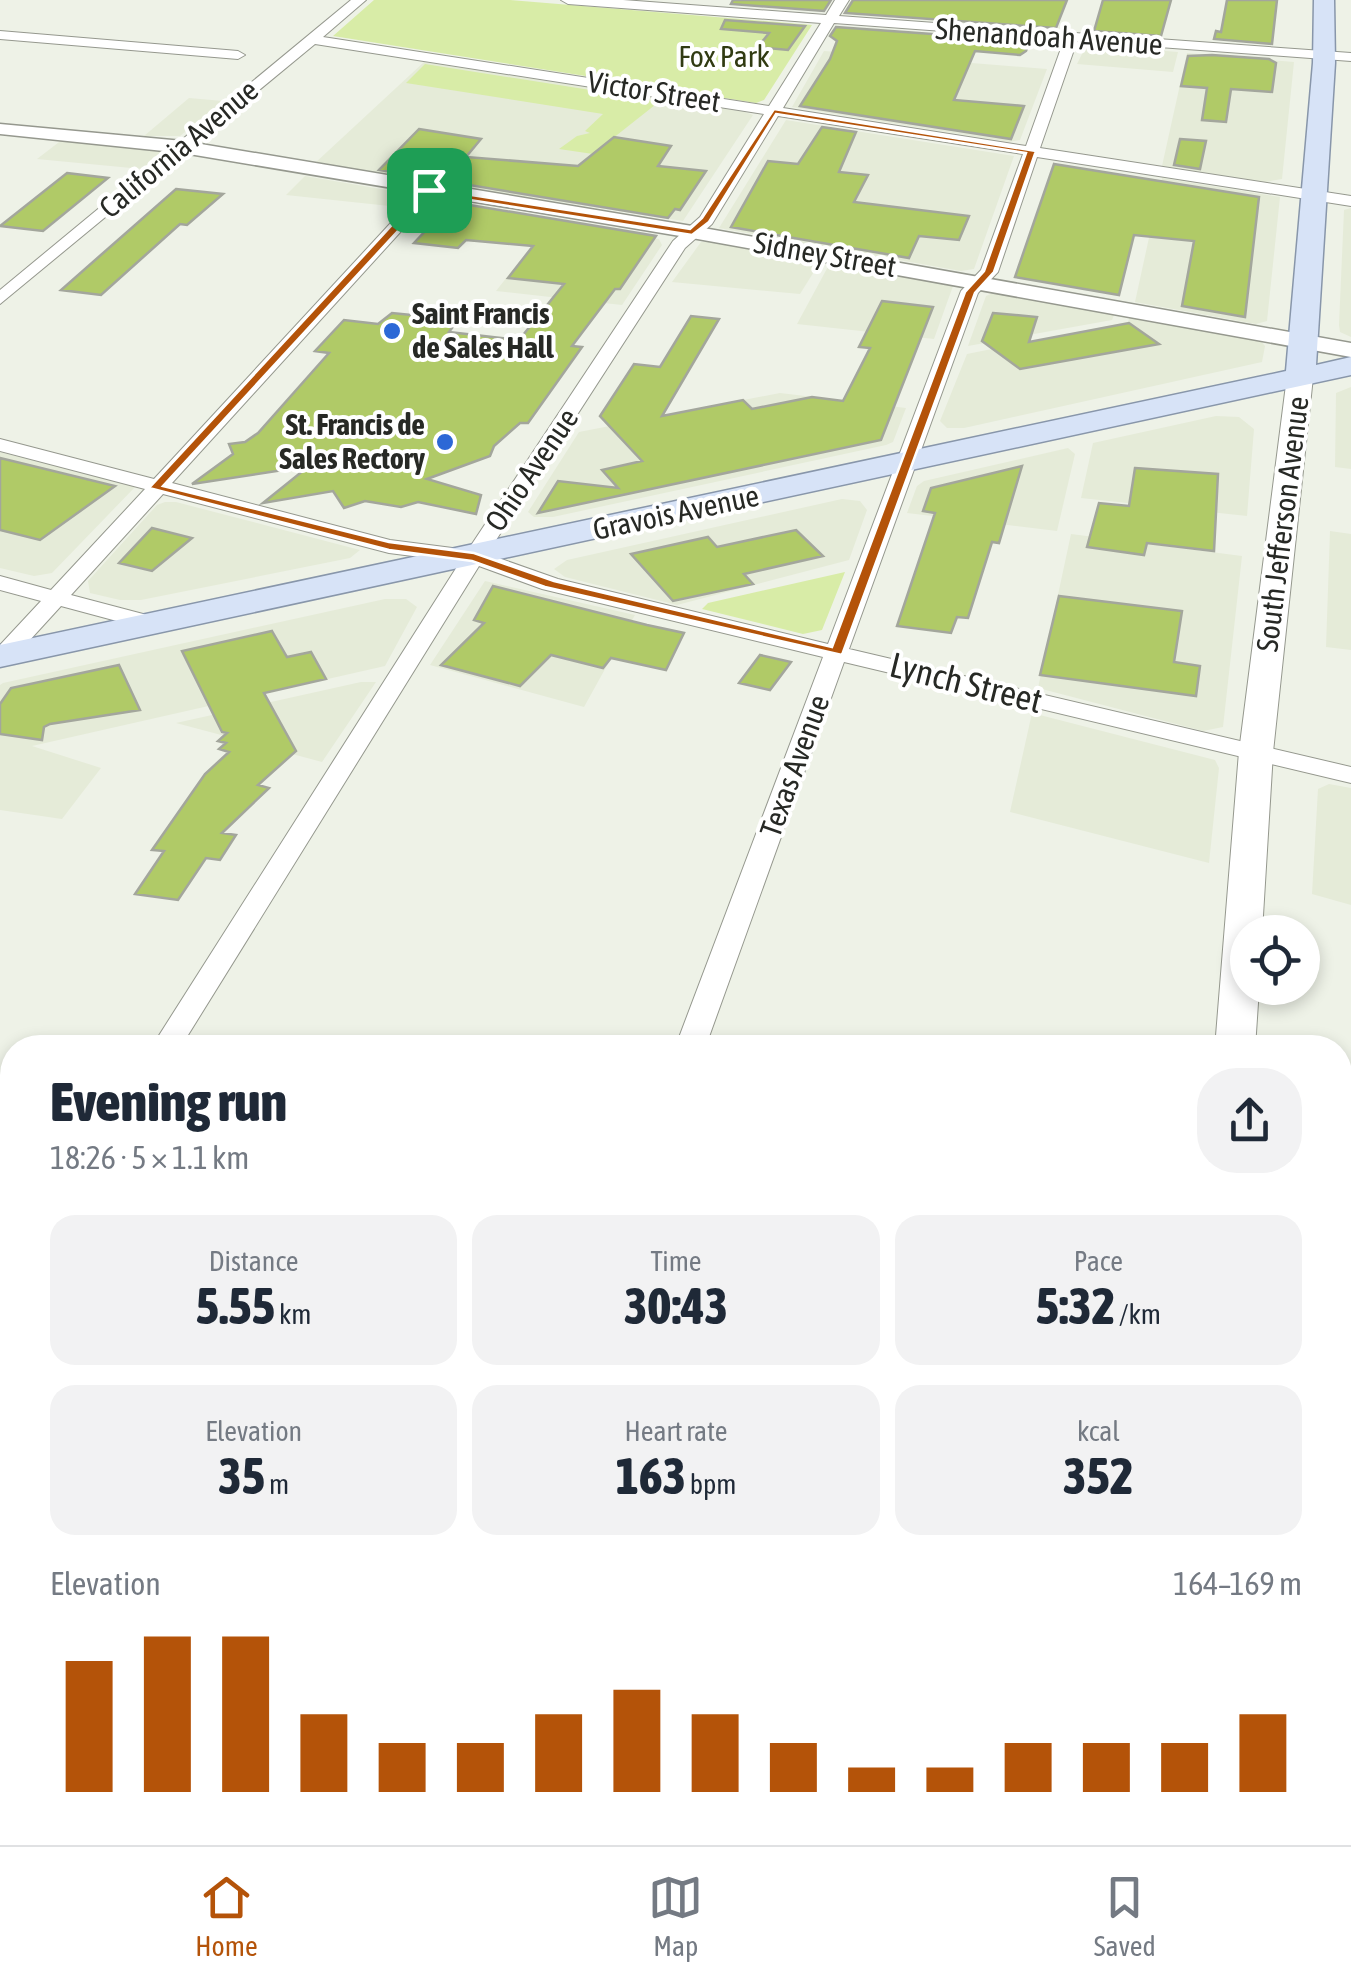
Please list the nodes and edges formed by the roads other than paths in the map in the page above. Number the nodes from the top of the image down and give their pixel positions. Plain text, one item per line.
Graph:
1 (359, 0) edge
2 (568, 0) edge
3 (842, 0) edge
4 (1324, 0) edge
5 (829, 20) junction
6 (0, 35) edge
7 (312, 39) junction
8 (1071, 39) junction
9 (238, 55) dead end
10 (1324, 56) junction
11 (1351, 57) edge
12 (774, 111) junction
13 (0, 129) edge
14 (183, 146) junction
15 (1032, 151) junction
16 (429, 190) junction
17 (1313, 194) junction
18 (1351, 200) edge
19 (692, 232) junction
20 (980, 282) junction
21 (0, 299) edge
22 (1302, 340) junction
23 (1351, 350) edge
24 (1351, 366) edge
25 (1300, 377) junction
26 (0, 445) edge
27 (910, 462) junction
28 (155, 488) junction
29 (474, 557) junction
30 (0, 583) edge
31 (56, 598) junction
32 (154, 624) junction
33 (837, 652) junction
34 (1, 657) edge
35 (1256, 752) junction
36 (1351, 774) edge
37 (173, 1035) edge
38 (695, 1035) edge
39 (1236, 1035) edge

1 - 7 street, California Avenue
2 - 5 street, Shenandoah Avenue
3 - 5 street, Ohio Avenue
4 - 10 main road, South Jefferson Avenue
5 - 8 street, Shenandoah Avenue
5 - 12 street, Ohio Avenue
6 - 9 street
7 - 12 street, Victor Street
7 - 14 street, California Avenue
8 - 10 street, Shenandoah Avenue
8 - 15 street, Texas Avenue
10 - 11 street, Shenandoah Avenue
10 - 17 main road, South Jefferson Avenue
12 - 15 street, Victor Street
12 - 19 street, Ohio Avenue
13 - 14 street, Sidney Street
14 - 16 street, Sidney Street
14 - 21 street, California Avenue
15 - 17 street, Victor Street
15 - 20 street, Texas Avenue
16 - 19 street, Sidney Street
16 - 28 street
17 - 18 street, Victor Street
17 - 22 main road, South Jefferson Avenue
19 - 20 street, Sidney Street
19 - 29 street, Ohio Avenue
20 - 22 street, Sidney Street
20 - 27 street, Texas Avenue
22 - 23 street, Sidney Street
22 - 25 main road, South Jefferson Avenue
24 - 25 main road, Gravois Avenue
25 - 27 main road, Gravois Avenue
25 - 35 main road, South Jefferson Avenue
26 - 28 street, Lynch Street
27 - 29 main road, Gravois Avenue
27 - 33 street, Texas Avenue
28 - 29 street, Lynch Street
28 - 31 street
29 - 32 main road, Gravois Avenue
29 - 33 street, Lynch Street
29 - 37 street, Ohio Avenue
30 - 31 street
31 - 32 street
31 - 34 street
32 - 34 main road, Gravois Avenue
33 - 35 street, Lynch Street
33 - 38 street, Texas Avenue
35 - 36 street, Lynch Street
35 - 39 main road, South Jefferson Avenue

